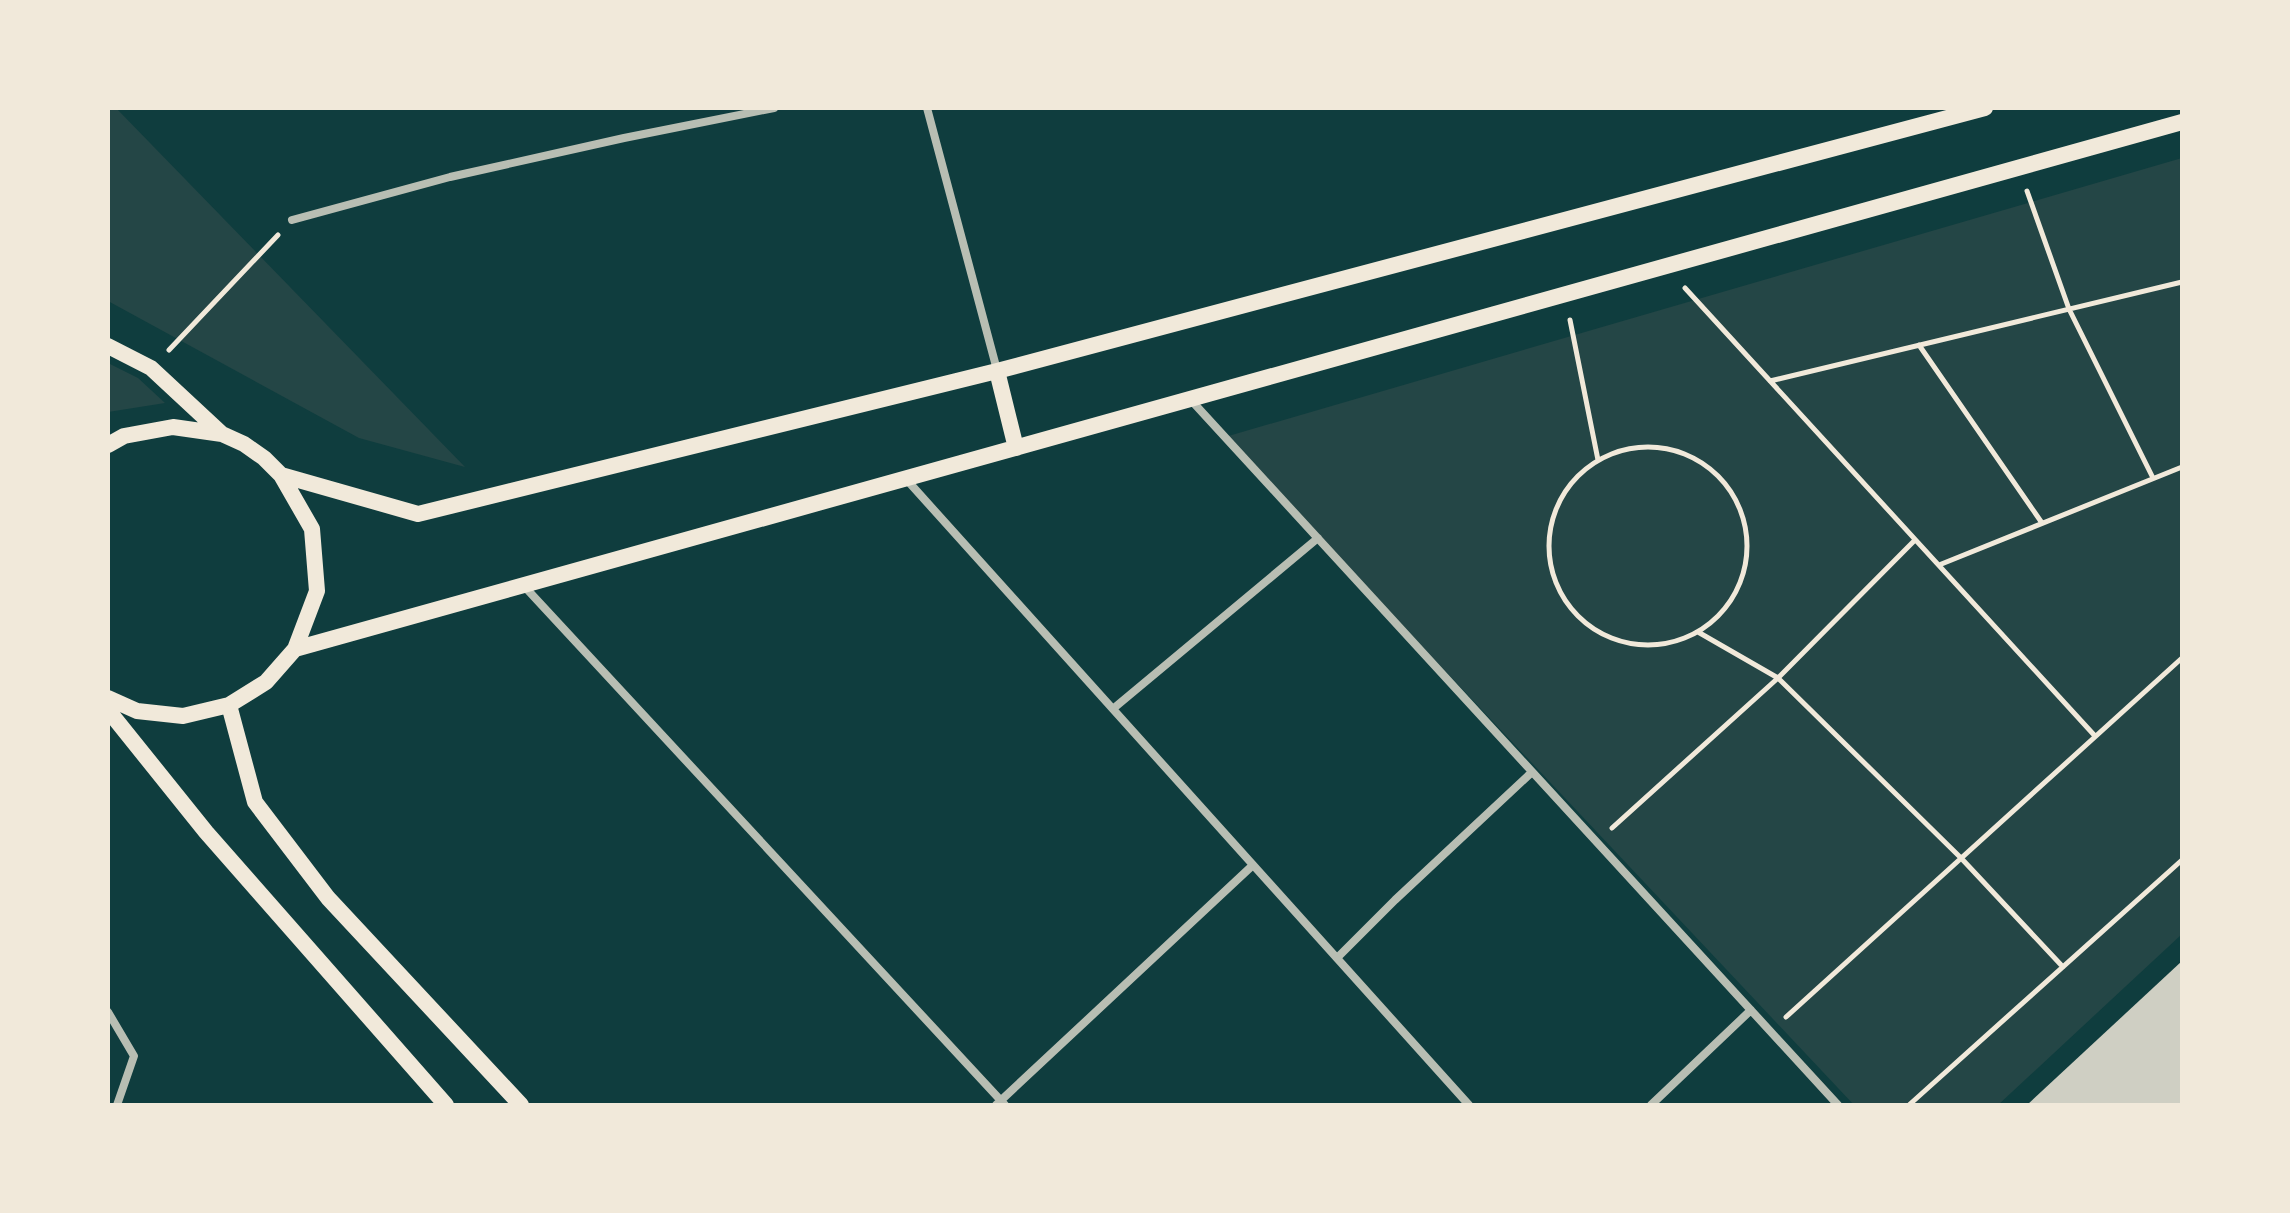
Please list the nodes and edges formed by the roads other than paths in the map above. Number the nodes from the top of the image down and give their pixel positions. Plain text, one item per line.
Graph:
1 (774, 108) edge
2 (927, 108) edge
3 (1985, 108) edge
4 (2182, 122) edge
5 (292, 220) road end
6 (108, 346) edge
7 (997, 371) junction
8 (1190, 399) junction
9 (222, 434) junction
10 (108, 445) edge
11 (1016, 448) junction
12 (281, 475) junction
13 (906, 479) junction
14 (1318, 538) junction
15 (524, 586) junction
16 (295, 649) junction
17 (108, 698) edge
18 (229, 705) junction
19 (1114, 708) junction
20 (108, 710) edge
21 (1532, 772) junction
22 (1253, 865) junction
23 (1337, 958) junction
24 (1751, 1010) junction
25 (108, 1012) edge
26 (1000, 1104) edge
27 (117, 1105) edge
28 (446, 1105) edge
29 (521, 1105) edge
30 (1469, 1105) edge
31 (1651, 1105) edge
32 (1838, 1105) edge

1 - 5 street
2 - 7 street
3 - 7 main road
4 - 8 main road
6 - 9 main road
7 - 11 main road
7 - 12 main road
8 - 11 main road
8 - 14 street
9 - 10 main road
9 - 12 main road
11 - 13 main road
12 - 16 main road
13 - 15 main road
13 - 19 street
14 - 19 street
14 - 21 street
15 - 16 main road
15 - 26 street
16 - 18 main road
17 - 18 main road
18 - 29 main road
19 - 22 street
20 - 28 main road
21 - 23 street
21 - 24 street
22 - 23 street
22 - 26 street
23 - 30 street
24 - 31 street
24 - 32 street
25 - 27 street

